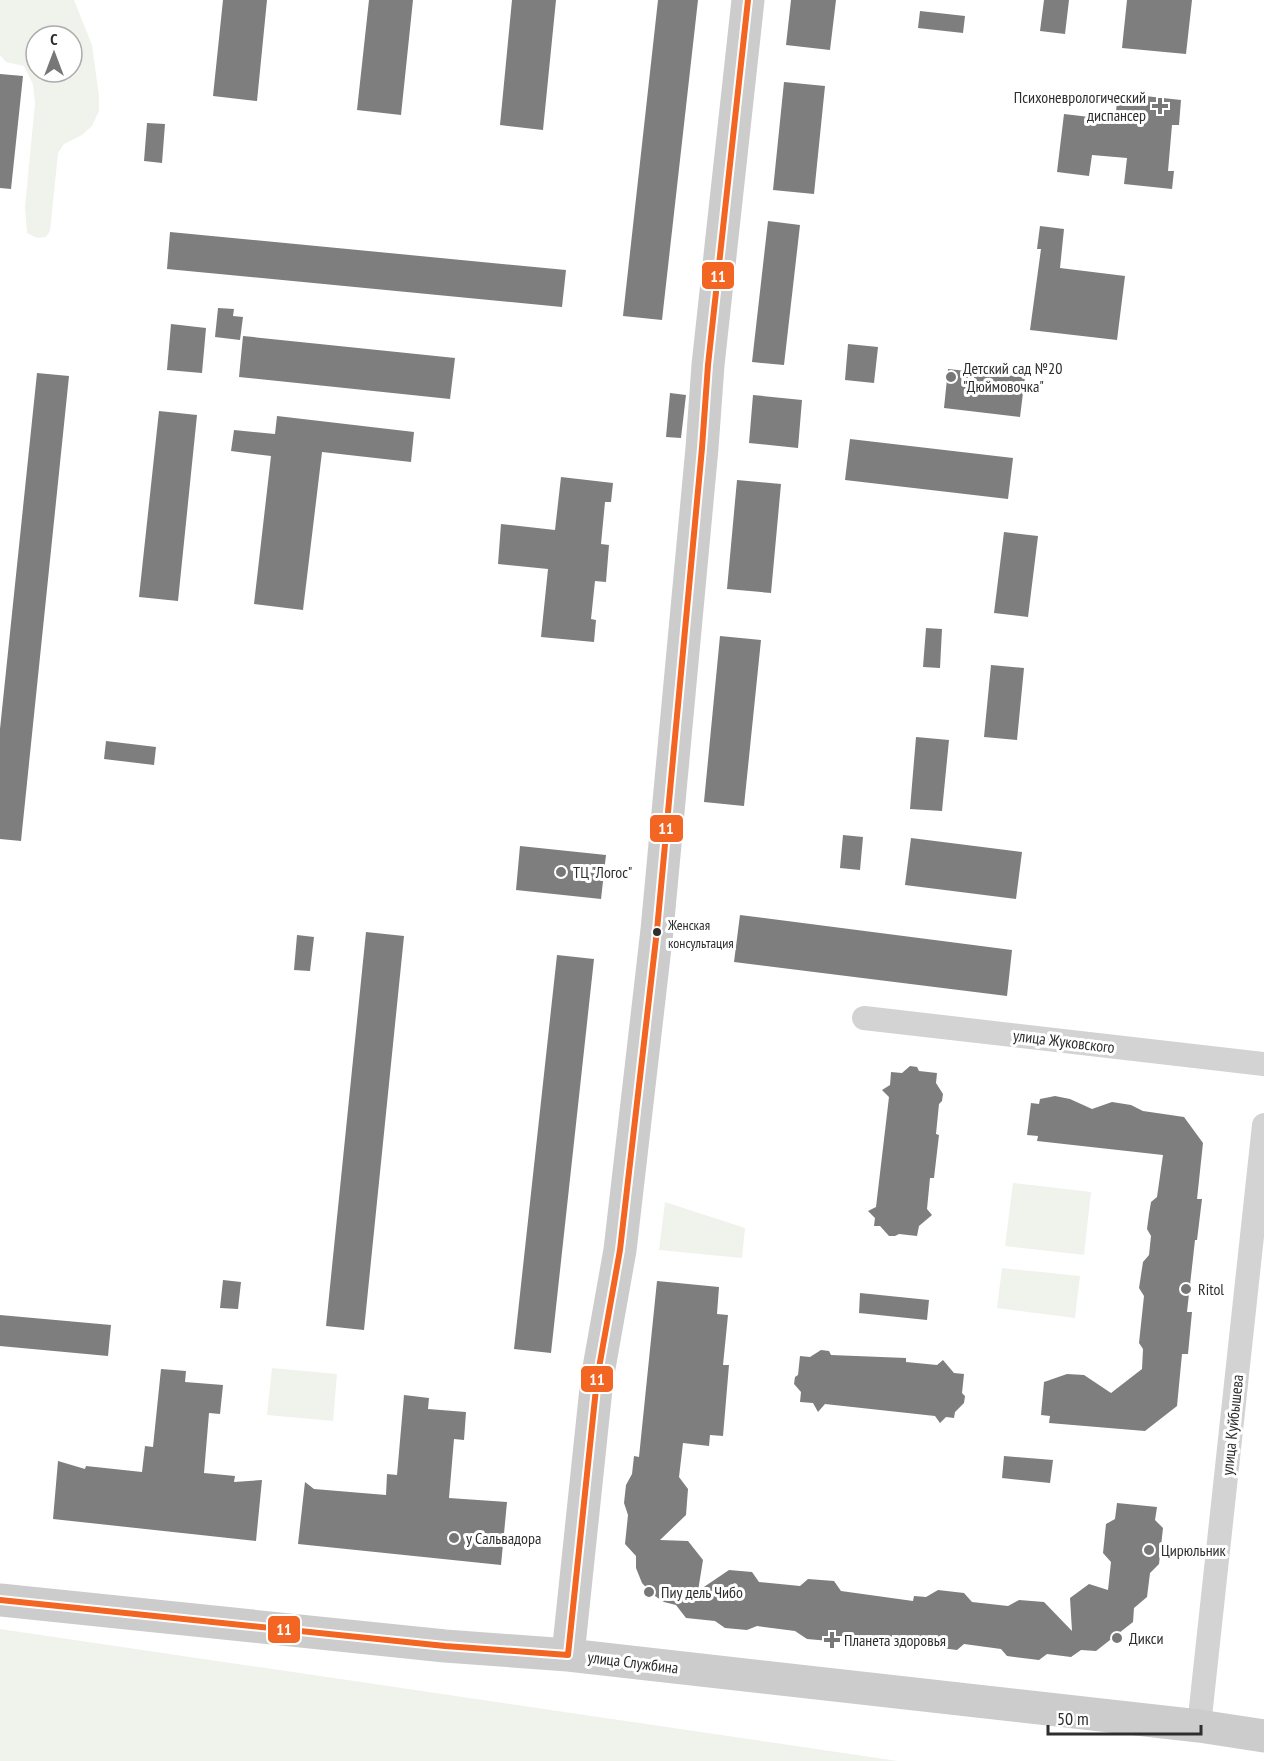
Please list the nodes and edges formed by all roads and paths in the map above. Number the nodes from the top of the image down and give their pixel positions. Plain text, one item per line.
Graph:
1 (747, 0) edge
2 (864, 1018) dead end
3 (1264, 1064) edge
4 (1264, 1125) edge
5 (0, 1600) edge
6 (568, 1655) junction
7 (1199, 1726) junction
8 (1264, 1736) edge

1 - 6 street
2 - 3 street, улица Жуковского
4 - 7 street, улица Куйбышева
5 - 6 street, улица Службина
6 - 7 street, улица Службина
7 - 8 street, улица Службина

